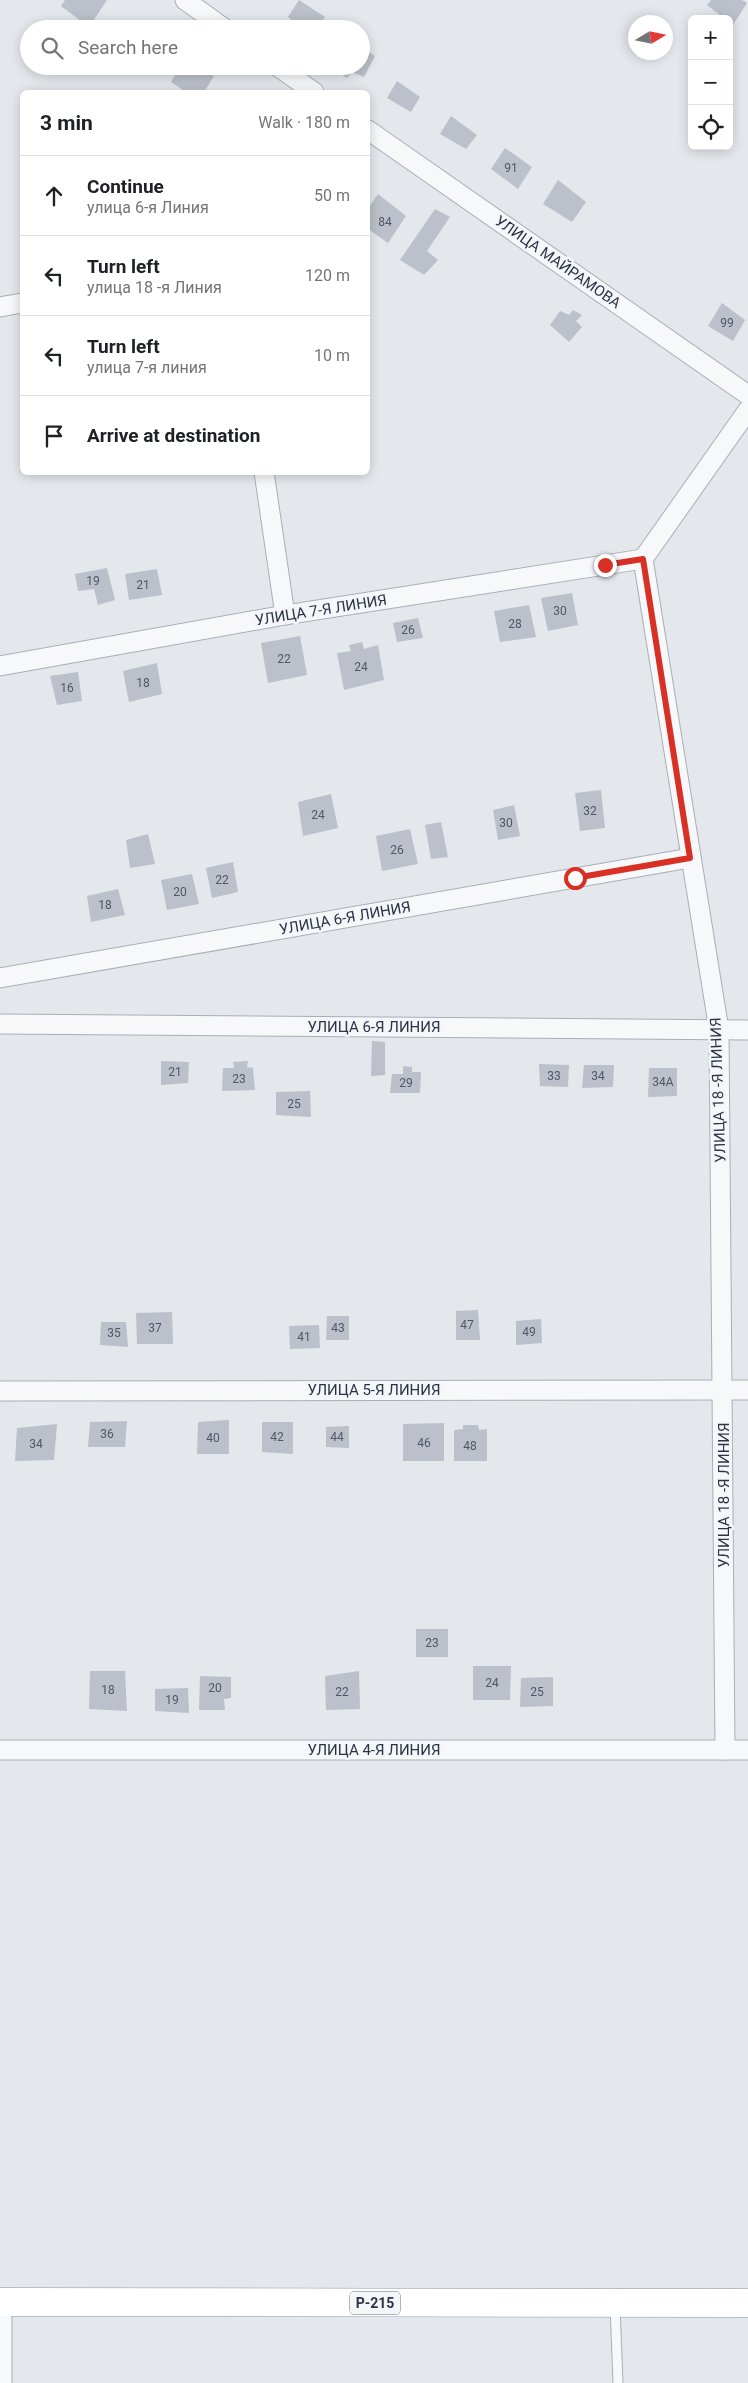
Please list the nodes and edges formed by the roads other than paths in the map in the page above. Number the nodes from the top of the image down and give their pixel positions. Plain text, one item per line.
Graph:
1 (185, 0) edge
2 (213, 20) edge
3 (290, 75) edge
4 (311, 90) edge
5 (370, 131) edge
6 (20, 303) edge
7 (0, 307) edge
8 (748, 395) edge
9 (748, 410) edge
10 (264, 475) edge
11 (643, 559) junction
12 (285, 615) junction
13 (0, 666) edge
14 (690, 858) junction
15 (0, 978) edge
16 (0, 1024) edge
17 (719, 1030) junction
18 (748, 1030) edge
19 (723, 1390) junction
20 (748, 1390) edge
21 (0, 1392) edge
22 (0, 1750) edge
23 (725, 1750) junction
24 (748, 1750) edge
25 (1, 2302) edge
26 (615, 2303) junction
27 (748, 2303) edge
28 (2, 2383) edge
29 (618, 2383) edge

1 - 2 street
3 - 4 street
5 - 8 street, УЛИЦА МАЙРАМОВА
6 - 7 street
9 - 11 street
10 - 12 street
11 - 12 street, УЛИЦА 7-Я ЛИНИЯ
11 - 14 street, УЛИЦА 18 -Я ЛИНИЯ
12 - 13 street, УЛИЦА 7-Я ЛИНИЯ
14 - 15 street, УЛИЦА 6-Я ЛИНИЯ
14 - 17 street, УЛИЦА 18 -Я ЛИНИЯ
16 - 17 street, УЛИЦА 6-Я ЛИНИЯ
17 - 18 street, УЛИЦА 6-Я ЛИНИЯ
17 - 19 street, УЛИЦА 18 -Я ЛИНИЯ
19 - 20 street, УЛИЦА 5-Я ЛИНИЯ
19 - 21 street, УЛИЦА 5-Я ЛИНИЯ
19 - 23 street, УЛИЦА 18 -Я ЛИНИЯ
22 - 23 street, УЛИЦА 4-Я ЛИНИЯ
23 - 24 street, УЛИЦА 4-Я ЛИНИЯ
25 - 26 highway, Р-215
25 - 28 street
26 - 27 highway, Р-215
26 - 29 lane

